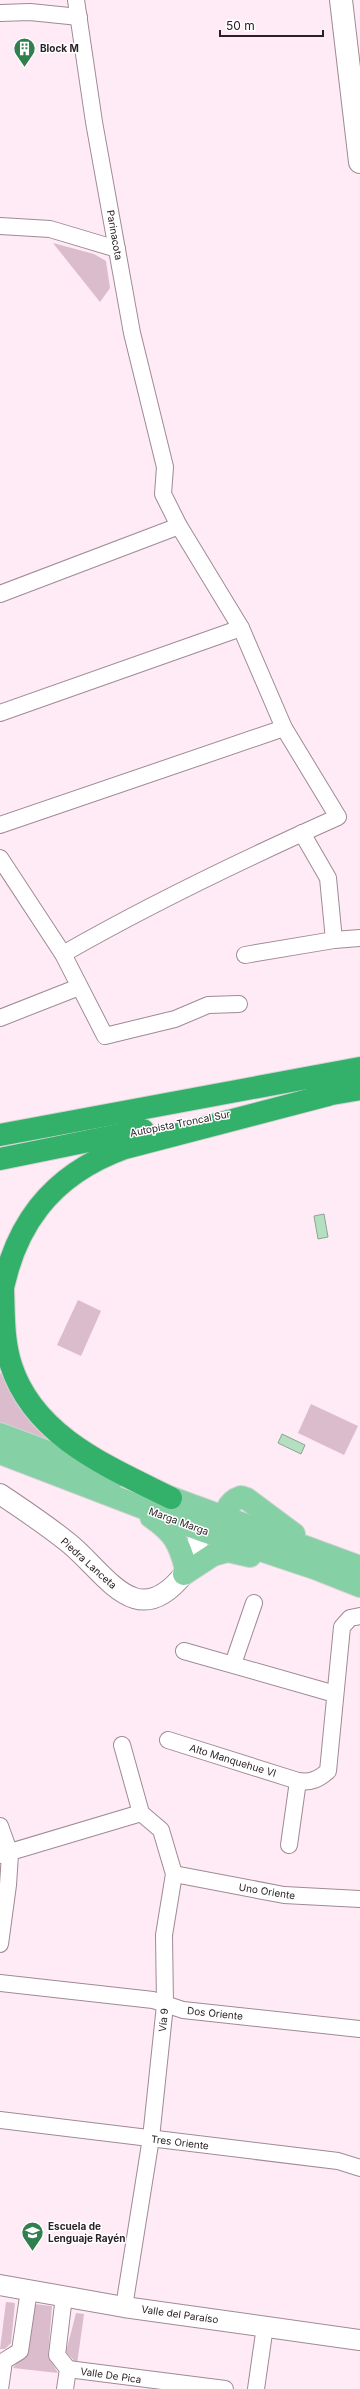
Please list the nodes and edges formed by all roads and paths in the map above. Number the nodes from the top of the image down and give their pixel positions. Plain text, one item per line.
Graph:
1 (76, 0) edge
2 (341, 0) edge
3 (0, 13) edge
4 (79, 17) junction
5 (355, 78) edge
6 (360, 162) edge
7 (0, 226) edge
8 (117, 249) junction
9 (179, 526) junction
10 (0, 594) edge
11 (241, 628) junction
12 (0, 713) edge
13 (284, 728) junction
14 (0, 825) edge
15 (302, 833) junction
16 (0, 858) edge
17 (360, 938) edge
18 (334, 940) junction
19 (62, 954) junction
20 (245, 954) dead end
21 (79, 987) junction
22 (239, 1004) dead end
23 (0, 1018) edge
24 (360, 1068) edge
25 (360, 1089) edge
26 (328, 1095) junction
27 (0, 1134) edge
28 (0, 1159) edge
29 (1, 1295) edge
30 (0, 1434) edge
31 (0, 1453) edge
32 (0, 1494) edge
33 (171, 1498) junction
34 (133, 1504) junction
35 (214, 1524) junction
36 (316, 1559) junction
37 (360, 1567) edge
38 (185, 1572) junction
39 (360, 1586) edge
40 (254, 1603) dead end
41 (360, 1616) edge
42 (184, 1650) dead end
43 (233, 1664) junction
44 (335, 1694) junction
45 (168, 1740) dead end
46 (122, 1746) dead end
47 (298, 1781) junction
48 (140, 1813) junction
49 (0, 1826) edge
50 (289, 1845) dead end
51 (5, 1855) edge
52 (174, 1874) junction
53 (360, 1899) edge
54 (0, 1944) edge
55 (0, 1983) edge
56 (165, 2004) junction
57 (360, 2029) edge
58 (0, 2120) edge
59 (151, 2138) junction
60 (360, 2168) edge
61 (0, 2285) edge
62 (30, 2290) junction
63 (64, 2296) junction
64 (124, 2306) junction
65 (265, 2326) junction
66 (360, 2340) edge
67 (2, 2361) edge
68 (68, 2369) junction
69 (128, 2384) edge
70 (186, 2386) edge
71 (0, 2389) edge
72 (65, 2389) edge
73 (225, 2389) edge
74 (256, 2389) edge

1 - 4 street, Parinacota
2 - 5 main road
3 - 4 street
4 - 8 street, Parinacota
5 - 6 main road
7 - 8 street
8 - 9 street, Parinacota
9 - 10 street
9 - 11 street, Parinacota
11 - 12 street
11 - 13 street, Parinacota
13 - 14 street
13 - 15 street, Parinacota
15 - 18 street
15 - 19 street
16 - 19 street
17 - 18 street
18 - 20 street
19 - 21 street
21 - 22 street
21 - 23 street
24 - 27 highway
25 - 26 highway, Autopista Troncal Sur
26 - 28 highway, Autopista Troncal Sur
26 - 29 highway
29 - 33 highway
30 - 33 main road, Marga Marga
31 - 34 main road, Marga Marga
32 - 38 street, Piedra Lanceta
33 - 35 main road, Marga Marga
34 - 35 main road, Marga Marga
34 - 38 main road
35 - 36 main road, Marga Marga
35 - 36 main road
35 - 38 street, Piedra Lanceta
36 - 37 main road, Marga Marga
36 - 38 main road
36 - 39 main road, Marga Marga
40 - 43 street
41 - 44 street, Alto Manquehue VI
42 - 43 street
43 - 44 street
44 - 47 street, Alto Manquehue VI
45 - 47 street, Alto Manquehue VI
46 - 48 street
47 - 50 street
48 - 51 street
48 - 52 street, Vía 9
49 - 51 street
51 - 54 street
52 - 53 street, Uno Oriente
52 - 56 street, Vía 9
55 - 56 street, Dos Oriente
56 - 57 street, Dos Oriente
56 - 59 street, Vía 9
58 - 59 street, Tres Oriente
59 - 60 street, Tres Oriente
59 - 64 street, Vía 9
61 - 62 street, Valle del Paraíso
62 - 63 street, Valle del Paraíso
62 - 67 street
63 - 64 street, Valle del Paraíso
63 - 68 street
64 - 65 street, Valle del Paraíso
65 - 66 street, Valle del Paraíso
65 - 74 street
67 - 71 street
68 - 69 street, Valle De Pica
68 - 72 street
69 - 70 street, Valle De Pica
70 - 73 street, Valle De Pica

